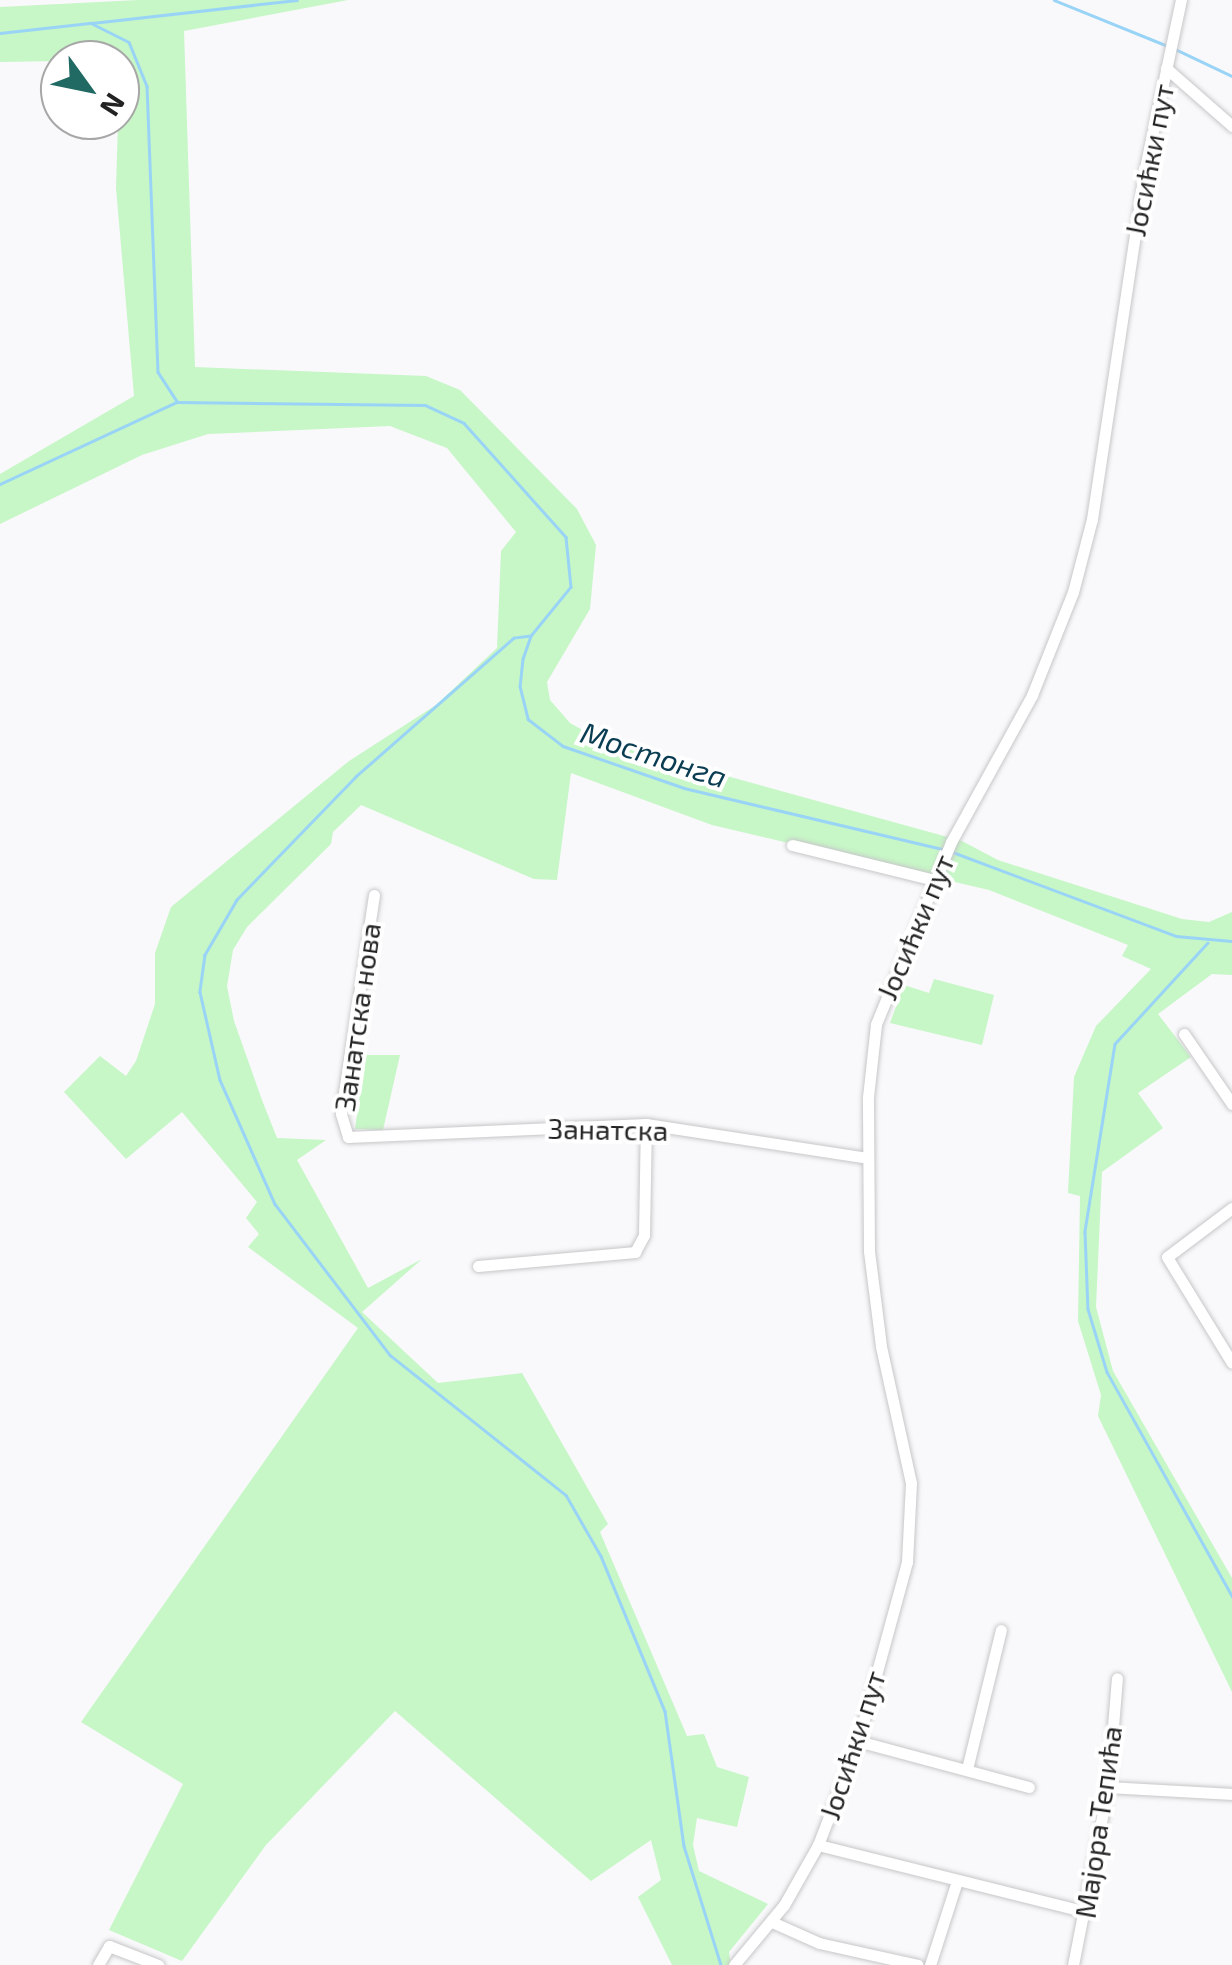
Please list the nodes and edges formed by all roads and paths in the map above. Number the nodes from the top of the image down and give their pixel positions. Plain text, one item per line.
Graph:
1 (1181, 0) edge
2 (1167, 64) junction
3 (1232, 126) edge
4 (792, 846) dead end
5 (936, 876) junction
6 (374, 895) dead end
7 (1184, 1034) dead end
8 (1232, 1104) edge
9 (646, 1124) junction
10 (348, 1137) joint
11 (866, 1158) junction
12 (1232, 1208) edge
13 (478, 1266) dead end
14 (1232, 1363) edge
15 (1000, 1630) dead end
16 (1117, 1678) dead end
17 (858, 1741) junction
18 (967, 1769) junction
19 (1029, 1787) dead end
20 (1108, 1787) junction
21 (1232, 1794) edge
22 (818, 1845) junction
23 (956, 1881) junction
24 (1087, 1912) junction
25 (772, 1922) junction
26 (736, 1963) edge
27 (98, 1965) edge
28 (158, 1965) edge
29 (918, 1965) edge
30 (930, 1965) edge
31 (1073, 1965) edge

1 - 2 street, Јосићки пут
2 - 3 street
2 - 5 street, Јосићки пут
4 - 5 street
5 - 11 street, Јосићки пут
6 - 10 street, Занатска нова
7 - 8 street
9 - 10 street, Занатска
9 - 11 street, Занатска
9 - 13 street
11 - 17 street, Јосићки пут
12 - 14 street
15 - 18 street
16 - 20 street, Мајора Тепића
17 - 18 street
17 - 22 street, Јосићки пут
18 - 19 street
20 - 21 street
20 - 24 street, Мајора Тепића
22 - 23 street
22 - 25 street, Јосићки пут
23 - 24 street
23 - 30 street
24 - 31 street, Мајора Тепића
25 - 26 street, Јосићки пут
25 - 29 street
27 - 28 street

